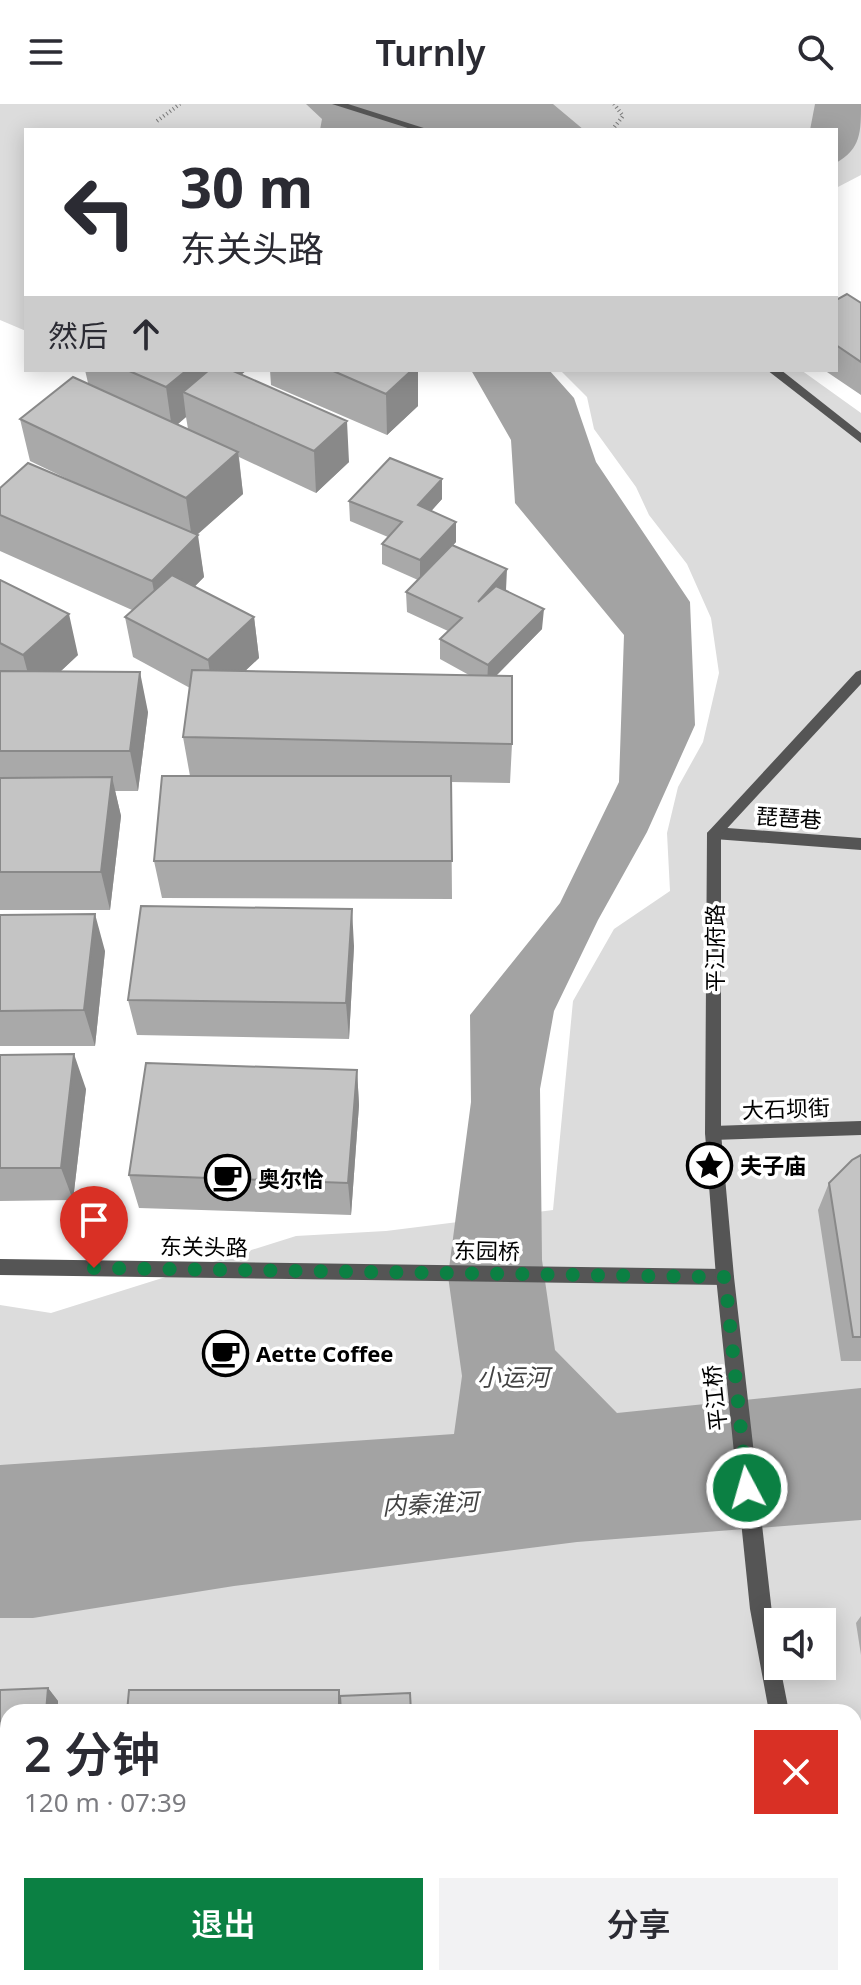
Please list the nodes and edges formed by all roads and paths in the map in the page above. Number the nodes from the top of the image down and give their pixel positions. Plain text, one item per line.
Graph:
1 (180, 104) edge
2 (337, 104) edge
3 (614, 104) edge
4 (157, 121) dead end
5 (418, 128) edge
6 (614, 128) edge
7 (776, 372) edge
8 (861, 439) edge
9 (861, 675) edge
10 (714, 833) junction
11 (861, 844) edge
12 (861, 1128) edge
13 (713, 1133) junction
14 (0, 1267) edge
15 (312, 1271) joint
16 (725, 1277) junction
17 (778, 1704) edge

1 - 4 path
2 - 5 street
3 - 6 path
7 - 8 street
9 - 10 street
10 - 11 street, 琵琶巷
10 - 13 street, 平江府路
12 - 13 street, 大石坝街
13 - 16 street, 平江府路
14 - 15 street, 东关头路
15 - 16 street, 东园桥
16 - 17 street, 平江桥

